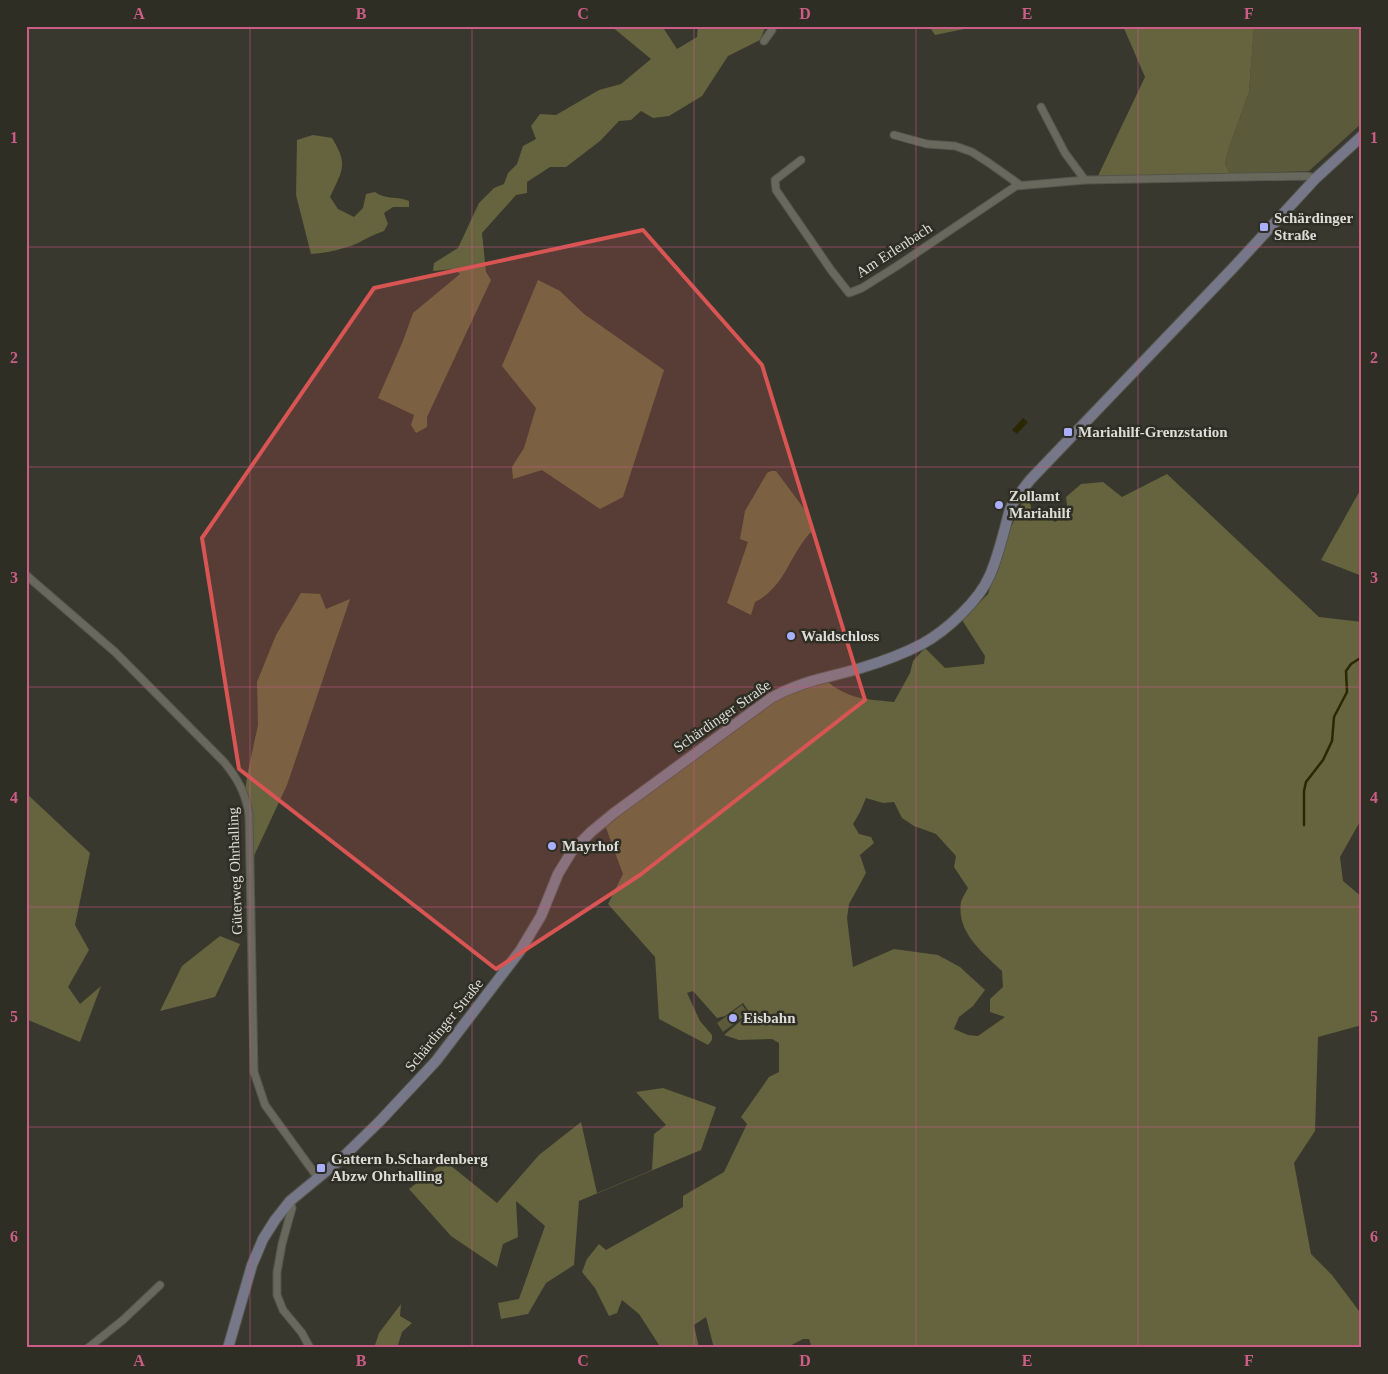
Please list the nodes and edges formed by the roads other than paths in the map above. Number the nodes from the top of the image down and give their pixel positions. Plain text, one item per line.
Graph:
1 (772, 26) edge
2 (764, 41) dead end
3 (1041, 107) dead end
4 (894, 135) dead end
5 (1362, 136) edge
6 (801, 160) dead end
7 (1316, 178) junction
8 (1085, 180) junction
9 (1020, 185) junction
10 (26, 575) edge
11 (318, 1178) junction
12 (290, 1201) junction
13 (160, 1284) dead end
14 (88, 1348) edge
15 (228, 1348) edge
16 (310, 1348) edge

1 - 2 street
3 - 8 street
4 - 9 street
5 - 7 main road, Schärdinger Straße
6 - 9 street, Am Erlenbach
7 - 8 street
7 - 11 main road, Schärdinger Straße
8 - 9 street, Am Erlenbach
10 - 11 street, Güterweg Ohrhalling
11 - 12 main road, Schärdinger Straße
12 - 15 main road, Schärdinger Straße
12 - 16 street
13 - 14 street

